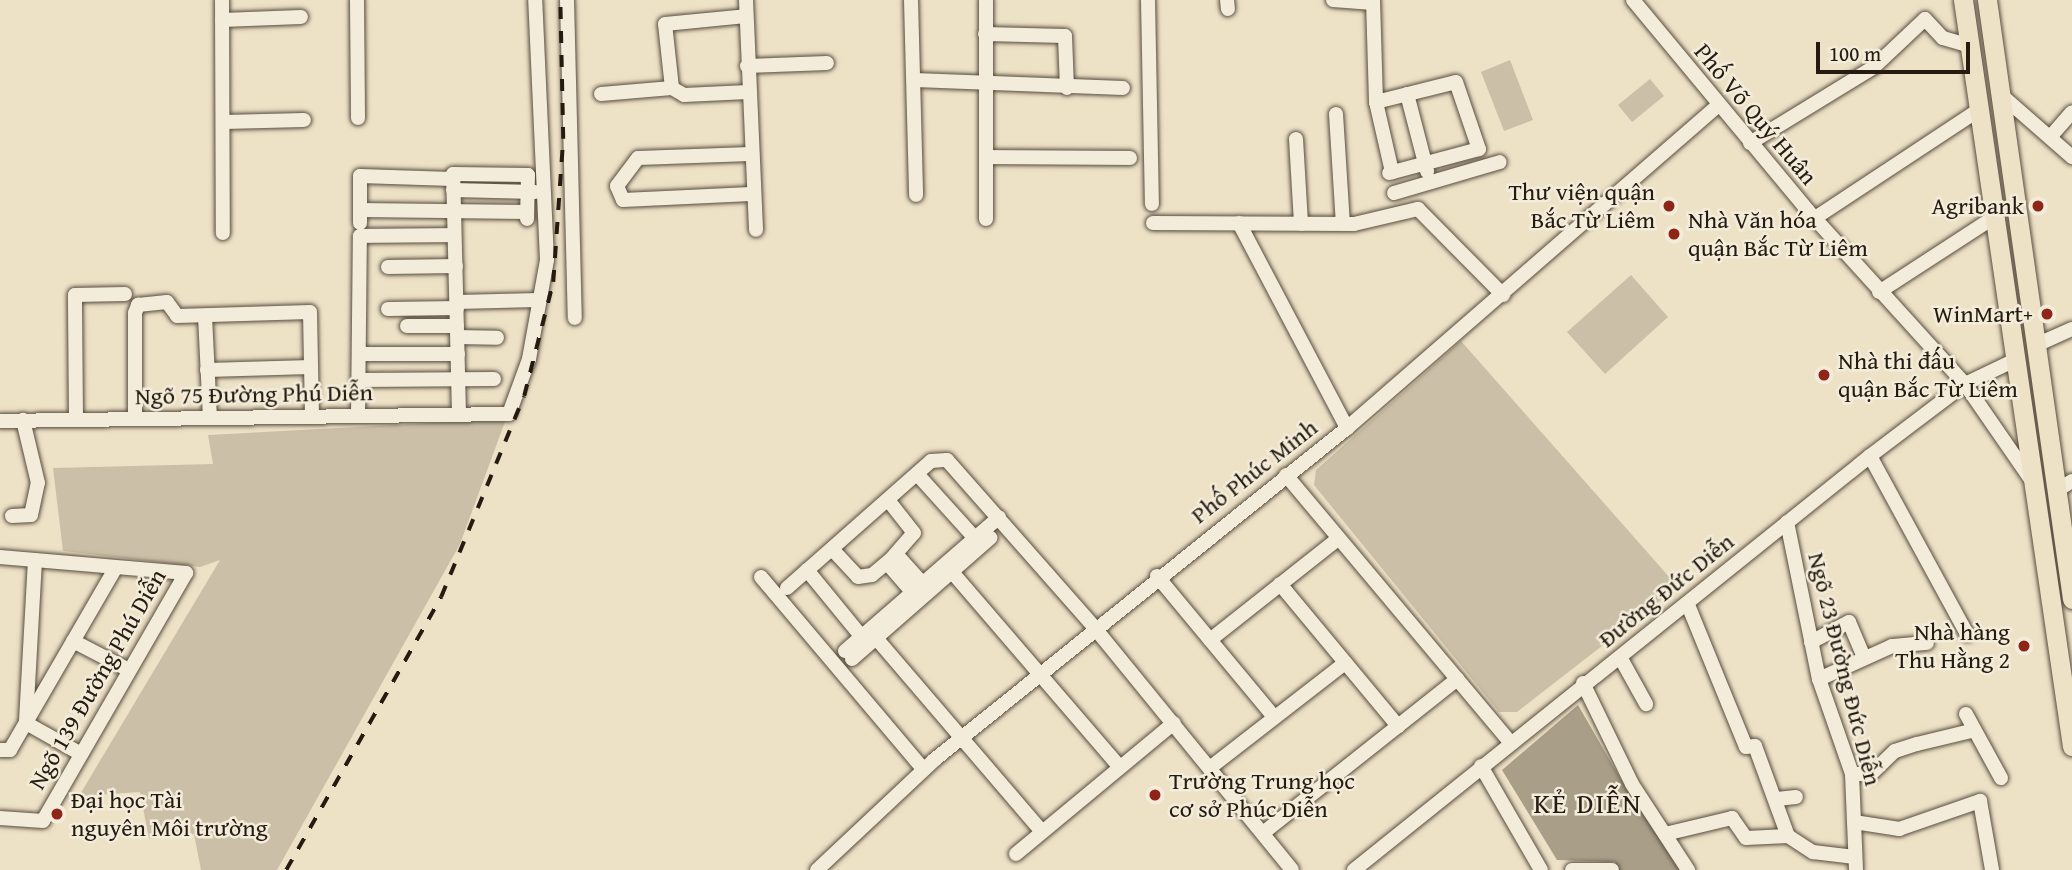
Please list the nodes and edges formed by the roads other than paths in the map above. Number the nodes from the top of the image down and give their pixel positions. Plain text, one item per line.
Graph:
1 (222, 0) edge
2 (357, 0) edge
3 (535, 0) edge
4 (567, 0) edge
5 (746, 0) edge
6 (911, 0) edge
7 (986, 0) edge
8 (1148, 0) edge
9 (1333, 0) edge
10 (1633, 0) edge
11 (1962, 0) edge
12 (1987, 0) edge
13 (1373, 2) edge
14 (746, 16) junction
15 (301, 18) dead end
16 (222, 20) junction
17 (985, 34) junction
18 (1968, 45) junction
19 (827, 63) dead end
20 (747, 66) junction
21 (915, 80) junction
22 (984, 83) junction
23 (672, 88) junction
24 (1067, 88) junction
25 (1123, 88) dead end
26 (748, 92) junction
27 (601, 94) dead end
28 (1407, 94) junction
29 (2000, 94) junction
30 (1376, 102) junction
31 (1718, 106) junction
32 (1977, 111) junction
33 (2072, 112) edge
34 (1336, 114) dead end
35 (358, 118) dead end
36 (304, 120) dead end
37 (224, 122) junction
38 (2052, 135) junction
39 (1296, 139) dead end
40 (1750, 143) junction
41 (750, 153) junction
42 (2072, 157) edge
43 (986, 158) junction
44 (1130, 158) dead end
45 (1500, 162) dead end
46 (1426, 164) junction
47 (1431, 183) junction
48 (453, 184) junction
49 (528, 191) junction
50 (545, 192) junction
51 (1394, 193) dead end
52 (751, 194) junction
53 (916, 195) dead end
54 (1152, 204) dead end
55 (453, 212) junction
56 (1815, 218) junction
57 (1993, 218) junction
58 (986, 219) dead end
59 (360, 223) junction
60 (1153, 223) dead end
61 (1239, 223) junction
62 (1301, 223) junction
63 (1343, 224) junction
64 (756, 230) dead end
65 (223, 233) dead end
66 (454, 235) junction
67 (456, 266) junction
68 (388, 267) dead end
69 (1880, 292) junction
70 (125, 294) dead end
71 (1503, 295) junction
72 (538, 300) junction
73 (457, 305) junction
74 (388, 309) dead end
75 (205, 316) junction
76 (575, 317) dead end
77 (407, 326) dead end
78 (2072, 328) edge
79 (457, 332) junction
80 (497, 338) dead end
81 (2036, 345) junction
82 (359, 354) junction
83 (458, 354) junction
84 (2015, 360) junction
85 (311, 367) junction
86 (207, 370) junction
87 (458, 379) junction
88 (494, 379) dead end
89 (358, 380) junction
90 (1965, 384) junction
91 (459, 414) junction
92 (312, 416) junction
93 (358, 416) junction
94 (210, 417) junction
95 (135, 418) junction
96 (76, 419) junction
97 (23, 420) junction
98 (0, 421) edge
99 (1347, 428) junction
100 (1870, 456) junction
101 (917, 474) junction
102 (1286, 475) junction
103 (2033, 482) junction
104 (2064, 486) edge
105 (888, 500) junction
106 (12, 516) dead end
107 (999, 517) junction
108 (1787, 522) junction
109 (974, 537) junction
110 (990, 538) dead end
111 (1339, 538) junction
112 (832, 549) junction
113 (0, 557) edge
114 (891, 559) junction
115 (35, 560) junction
116 (2069, 566) edge
117 (117, 567) junction
118 (807, 570) junction
119 (952, 572) junction
120 (1157, 576) junction
121 (761, 577) dead end
122 (1280, 584) junction
123 (916, 587) junction
124 (787, 588) dead end
125 (2072, 599) edge
126 (1688, 605) junction
127 (1094, 627) junction
128 (1968, 634) dead end
129 (869, 637) junction
130 (1210, 640) junction
131 (74, 641) junction
132 (1811, 642) junction
133 (1927, 643) dead end
134 (848, 655) dead end
135 (1620, 657) junction
136 (1864, 658) junction
137 (1345, 663) junction
138 (130, 670) junction
139 (1039, 672) junction
140 (1457, 679) junction
141 (1819, 679) junction
142 (1583, 683) junction
143 (1646, 704) dead end
144 (1966, 714) dead end
145 (1274, 717) junction
146 (26, 723) junction
147 (1174, 723) junction
148 (1398, 726) junction
149 (1971, 731) junction
150 (960, 738) junction
151 (1510, 742) junction
152 (2072, 746) edge
153 (0, 750) edge
154 (81, 754) junction
155 (1482, 766) junction
156 (1120, 767) junction
157 (1211, 767) junction
158 (923, 769) junction
159 (1852, 774) junction
160 (2001, 778) dead end
161 (1796, 797) dead end
162 (1777, 799) junction
163 (0, 818) edge
164 (1854, 822) junction
165 (1042, 832) junction
166 (1263, 833) junction
167 (1665, 834) junction
168 (1788, 836) junction
169 (1016, 854) dead end
170 (1856, 863) edge
171 (817, 870) edge
172 (1292, 870) edge
173 (1354, 870) edge
174 (1541, 870) edge
175 (1572, 870) edge
176 (1612, 870) edge
177 (1688, 870) edge
178 (1992, 870) edge

1 - 16 street
2 - 35 street
3 - 50 street
4 - 76 street
5 - 14 street
6 - 21 street
7 - 17 street
8 - 54 street
9 - 13 street
10 - 31 street, Phố Võ Quý Huân
11 - 18 main road
12 - 29 main road
13 - 30 street
14 - 20 street
14 - 23 street
15 - 16 street
16 - 37 street
17 - 22 street
17 - 24 street
18 - 32 main road
18 - 40 street
19 - 20 street
20 - 26 street
21 - 22 street
21 - 53 street
22 - 24 street
22 - 43 street
23 - 26 street
23 - 27 street
24 - 25 street
26 - 41 street
28 - 30 street
28 - 46 street
28 - 46 street
29 - 38 street
29 - 81 main road
30 - 46 street
31 - 40 street, Phố Võ Quý Huân
31 - 71 street, Phố Phúc Minh
32 - 56 street
32 - 57 main road
33 - 38 street
34 - 63 street
36 - 37 street
37 - 65 street
38 - 42 street
39 - 62 street
40 - 56 street, Phố Võ Quý Huân
41 - 52 street
41 - 52 street
43 - 44 street
43 - 58 street
45 - 47 street
46 - 47 street
47 - 51 street
48 - 49 street
48 - 55 street
48 - 59 street
49 - 50 street
49 - 55 street
50 - 72 street
52 - 64 street
55 - 59 street
55 - 66 street
56 - 69 street, Phố Võ Quý Huân
57 - 69 street
57 - 84 main road
59 - 66 street
59 - 82 street
60 - 61 street
61 - 62 street
61 - 99 street
62 - 63 street
63 - 71 street
66 - 67 street
67 - 68 street
67 - 73 street
69 - 90 street, Phố Võ Quý Huân
70 - 96 street
71 - 99 street, Phố Phúc Minh
72 - 73 street
72 - 91 street, Ngõ 75 Đường Phú Diễn
73 - 74 street
73 - 79 street
75 - 85 street
75 - 86 street
75 - 95 street
77 - 79 street
78 - 81 street
79 - 80 street
79 - 83 street
81 - 104 main road
82 - 83 street
82 - 89 street
83 - 87 street
84 - 90 street, Đường Đức Diễn
84 - 103 main road
85 - 86 street
85 - 92 street
86 - 94 street
87 - 88 street
87 - 89 street
87 - 91 street
89 - 93 street
90 - 100 street, Đường Đức Diễn
90 - 103 street, Phố Võ Quý Huân
91 - 93 street, Ngõ 75 Đường Phú Diễn
92 - 93 street, Ngõ 75 Đường Phú Diễn
92 - 94 street, Ngõ 75 Đường Phú Diễn
94 - 95 street, Ngõ 75 Đường Phú Diễn
95 - 96 street, Ngõ 75 Đường Phú Diễn
96 - 97 street, Ngõ 75 Đường Phú Diễn
97 - 98 street, Ngõ 75 Đường Phú Diễn
97 - 106 street
99 - 102 street, Phố Phúc Minh
100 - 108 street, Đường Đức Diễn
100 - 128 street
101 - 105 street
101 - 107 street
101 - 109 street
102 - 111 street
102 - 120 street, Phố Phúc Minh
103 - 152 main road
104 - 116 main road
105 - 112 street
105 - 114 street
107 - 109 street
107 - 127 street
108 - 126 street, Đường Đức Diễn
108 - 132 street, Ngõ 23 Đường Đức Diễn
109 - 123 street
110 - 119 street
111 - 122 street
111 - 140 street
112 - 114 street
112 - 118 street
113 - 115 street, Ngõ 139 Đường Phú Diễn
114 - 123 street
115 - 117 street, Ngõ 139 Đường Phú Diễn
115 - 146 street
116 - 125 main road
117 - 131 street
117 - 138 street, Ngõ 139 Đường Phú Diễn
118 - 124 street
118 - 129 street
119 - 129 street
119 - 139 street
120 - 127 street, Phố Phúc Minh
120 - 130 street
121 - 158 street
122 - 130 street
122 - 137 street
123 - 129 street
126 - 135 street, Đường Đức Diễn
126 - 162 street
127 - 139 street, Phố Phúc Minh
127 - 147 street
129 - 134 street
129 - 150 street
130 - 145 street
131 - 138 street
131 - 146 street
132 - 136 street
132 - 141 street, Ngõ 23 Đường Đức Diễn
133 - 136 street
135 - 142 street, Đường Đức Diễn
135 - 143 street
136 - 141 street
137 - 145 street
137 - 148 street
138 - 154 street, Ngõ 139 Đường Phú Diễn
139 - 150 street, Phố Phúc Minh
139 - 156 street
140 - 148 street
140 - 151 street
141 - 159 street, Ngõ 23 Đường Đức Diễn
142 - 151 street, Đường Đức Diễn
142 - 167 street
144 - 149 street
145 - 157 street
146 - 153 street
146 - 154 street
147 - 156 street
147 - 157 street
148 - 166 street
149 - 159 street
149 - 160 street
150 - 158 street, Phố Phúc Minh
150 - 165 street
151 - 155 street, Đường Đức Diễn
154 - 163 street, Ngõ 139 Đường Phú Diễn
155 - 173 street, Đường Đức Diễn
155 - 174 street
156 - 165 street
157 - 166 street
158 - 171 street, Phố Phúc Minh
159 - 164 street, Ngõ 23 Đường Đức Diễn
161 - 162 street
162 - 168 street
164 - 170 street, Ngõ 23 Đường Đức Diễn
164 - 178 street
165 - 169 street
166 - 172 street
167 - 168 street
167 - 177 street
168 - 170 street
175 - 176 street

